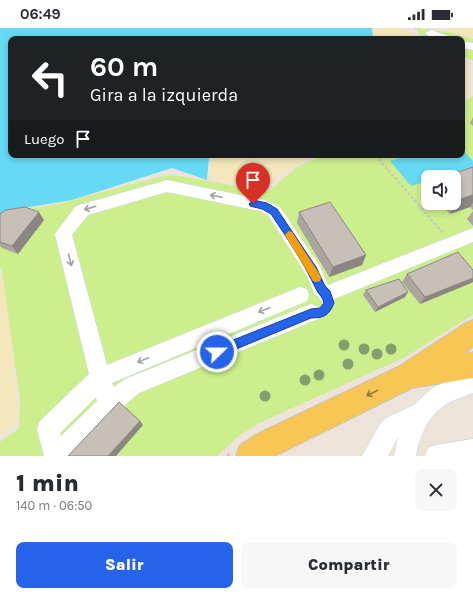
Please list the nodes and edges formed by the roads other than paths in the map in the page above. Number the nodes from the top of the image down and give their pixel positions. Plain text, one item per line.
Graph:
1 (431, 33) dead end
2 (439, 36) edge
3 (473, 235) edge
4 (324, 292) junction
5 (300, 295) junction
6 (311, 313) junction
7 (472, 337) edge
8 (473, 365) edge
9 (407, 376) junction
10 (100, 378) junction
11 (473, 383) edge
12 (75, 402) junction
13 (109, 404) junction
14 (421, 414) junction
15 (84, 430) junction
16 (473, 450) edge
17 (56, 456) edge
18 (251, 456) edge
19 (373, 456) edge
20 (405, 456) edge
21 (436, 456) edge

1 - 2 street
3 - 4 street
4 - 5 street
4 - 6 street
4 -> 10 street
5 - 6 street
5 -> 10 street
6 - 13 street
7 - 9 main road
8 - 9 main road
9 -> 18 main road
10 - 12 street
10 - 13 street
11 - 14 street
12 - 15 street
12 - 17 street
13 - 15 street
14 - 19 street
14 - 20 street
15 - 17 street
16 - 21 street

